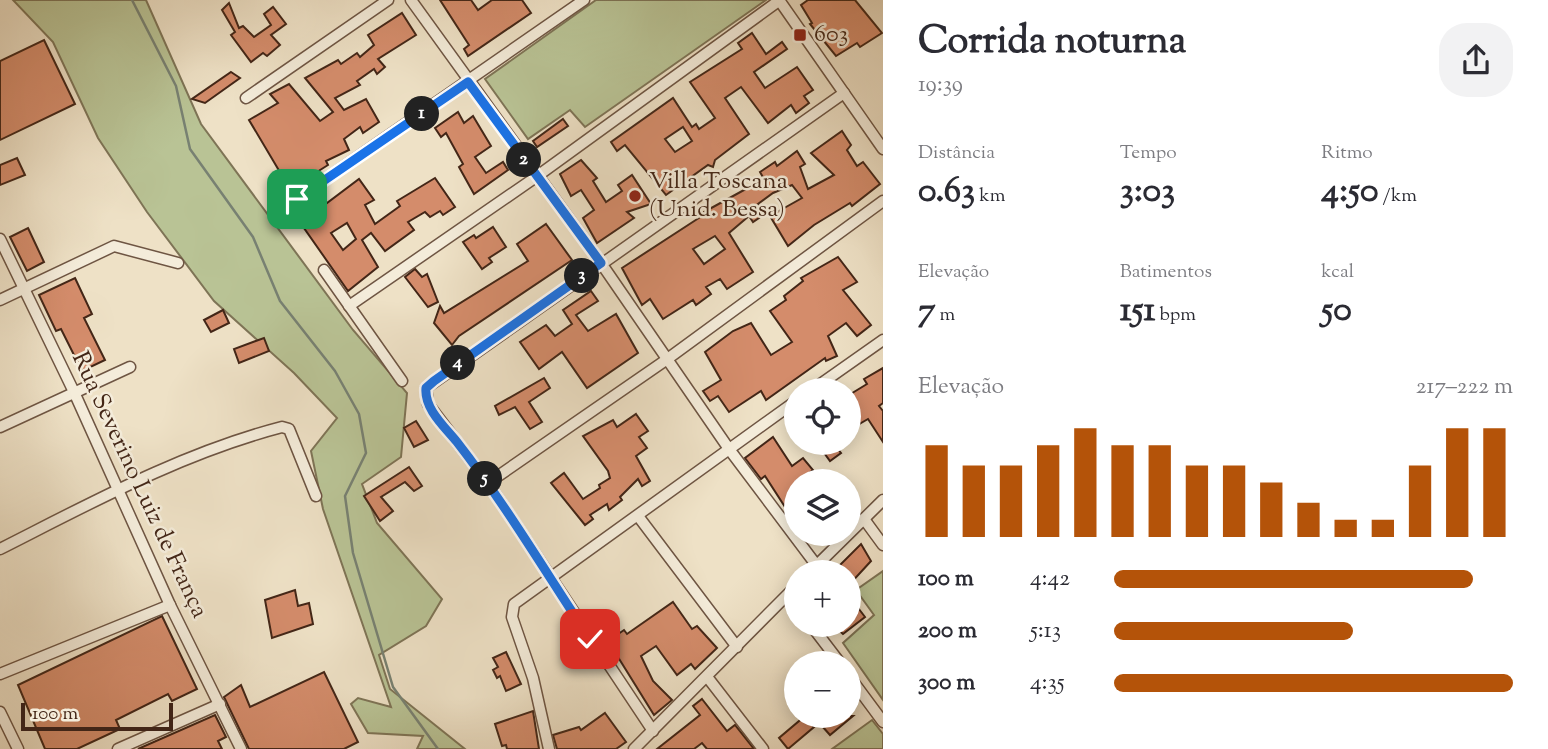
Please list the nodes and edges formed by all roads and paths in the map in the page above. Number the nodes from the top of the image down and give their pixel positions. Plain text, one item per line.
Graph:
1 (388, 0) edge
2 (411, 0) edge
3 (584, 0) edge
4 (780, 0) edge
5 (468, 82) junction
6 (844, 93) junction
7 (246, 98) dead end
8 (883, 149) edge
9 (536, 177) junction
10 (297, 199) dead end
11 (883, 201) edge
12 (0, 239) edge
13 (178, 262) dead end
14 (601, 263) junction
15 (324, 270) dead end
16 (23, 289) junction
17 (0, 300) edge
18 (349, 306) junction
19 (883, 340) edge
20 (666, 360) junction
21 (130, 367) dead end
22 (829, 378) edge
23 (402, 381) dead end
24 (74, 392) junction
25 (784, 410) edge
26 (0, 427) edge
27 (729, 449) junction
28 (488, 483) junction
29 (119, 489) junction
30 (316, 496) dead end
31 (883, 499) edge
32 (638, 516) junction
33 (864, 519) junction
34 (883, 545) edge
35 (0, 549) edge
36 (807, 560) edge
37 (822, 560) edge
38 (550, 578) junction
39 (784, 598) edge
40 (170, 606) junction
41 (820, 637) edge
42 (737, 647) junction
43 (831, 651) edge
44 (0, 674) edge
45 (708, 678) junction
46 (861, 692) edge
47 (220, 704) junction
48 (0, 712) edge
49 (883, 722) edge
50 (653, 731) junction
51 (18, 749) edge
52 (118, 749) edge
53 (241, 749) edge
54 (549, 749) edge
55 (634, 749) edge
56 (763, 749) edge

1 - 7 street
2 - 5 street
3 - 5 street
4 - 6 street
4 - 9 street
5 - 9 street
5 - 10 street
6 - 8 street
6 - 14 street
9 - 14 street
9 - 18 street
11 - 20 street
12 - 16 street, Rua Severino Luiz de França
13 - 16 street
14 - 20 street
14 - 28 street
15 - 18 street
16 - 17 street
16 - 24 street, Rua Severino Luiz de França
18 - 23 street
19 - 22 street
20 - 27 street
20 - 28 street
21 - 24 street
24 - 26 street
24 - 29 street, Rua Severino Luiz de França
25 - 27 street
27 - 32 street
27 - 36 street
28 - 38 street
29 - 30 street
29 - 35 street
29 - 40 street, Rua Severino Luiz de França
31 - 33 street
32 - 38 street
32 - 42 street
33 - 34 street
33 - 37 street
38 - 50 street
38 - 54 street
39 - 42 street
40 - 44 street
40 - 47 street, Rua Severino Luiz de França
41 - 43 street
42 - 45 street
45 - 50 street
45 - 56 street
46 - 49 street
47 - 52 street
47 - 53 street, Rua Severino Luiz de França
48 - 51 street
50 - 55 street

